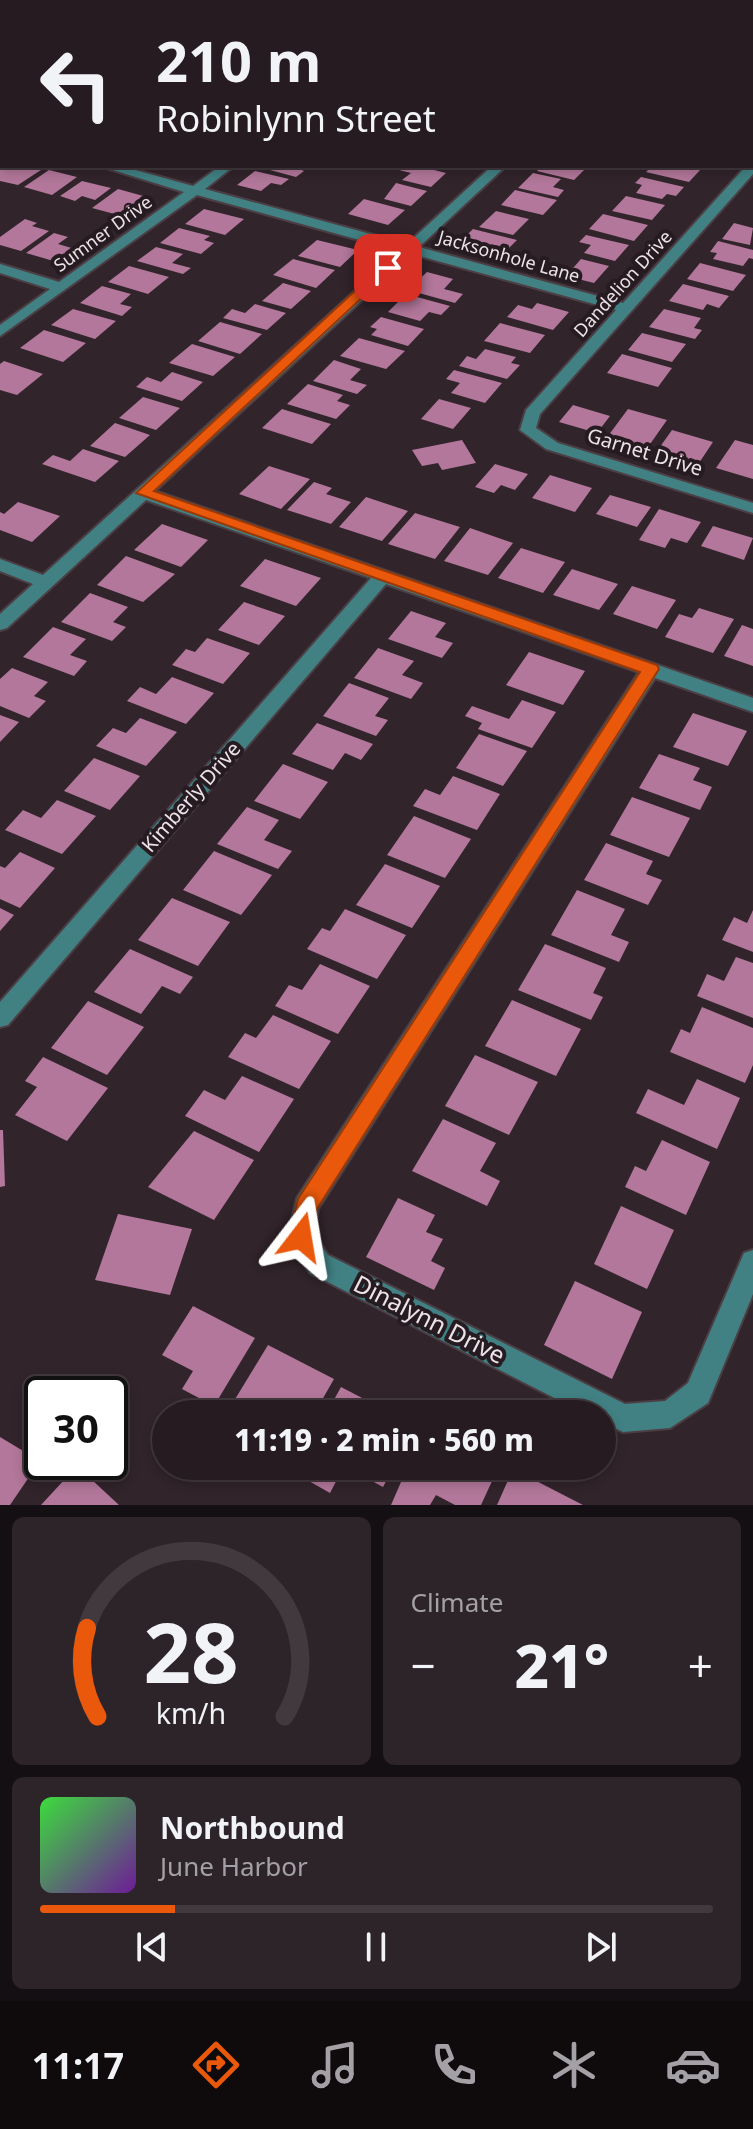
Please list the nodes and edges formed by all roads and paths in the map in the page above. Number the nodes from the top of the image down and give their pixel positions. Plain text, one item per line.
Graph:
1 (114, 168) edge
2 (225, 168) edge
3 (498, 168) edge
4 (752, 168) edge
5 (196, 190) junction
6 (409, 248) junction
7 (0, 268) edge
8 (60, 287) junction
9 (625, 308) junction
10 (0, 332) edge
11 (528, 430) joint
12 (143, 493) junction
13 (753, 508) edge
14 (0, 565) edge
15 (383, 576) junction
16 (46, 582) junction
17 (0, 624) edge
18 (651, 669) junction
19 (753, 705) edge
20 (0, 1018) edge
21 (753, 1262) edge

1 - 5 street, Jacksonhole Lane
2 - 5 street, Sumner Drive
3 - 6 street
4 - 9 street, Dandelion Drive
5 - 6 street, Jacksonhole Lane
5 - 8 street, Sumner Drive
6 - 9 street, Jacksonhole Lane
6 - 12 street
7 - 8 street
8 - 10 street, Sumner Drive
9 - 11 street, Dandelion Drive
11 - 13 street, Garnet Drive
12 - 15 street
12 - 16 street
14 - 16 street
15 - 18 street
15 - 20 street, Kimberly Drive
16 - 17 street
18 - 19 street
18 - 21 street, Dinalynn Drive

